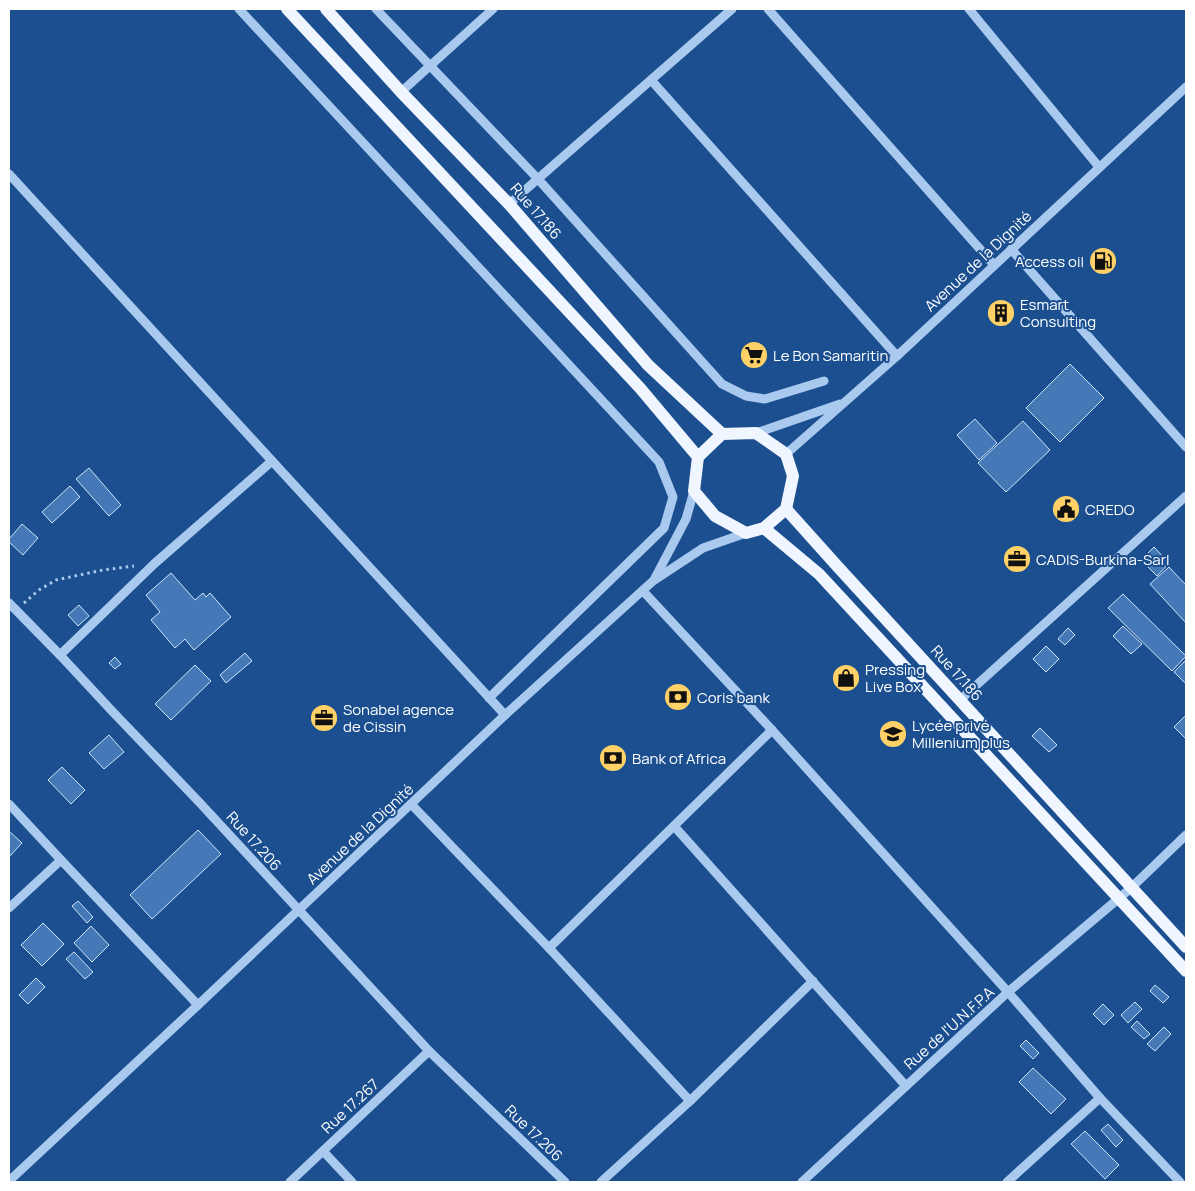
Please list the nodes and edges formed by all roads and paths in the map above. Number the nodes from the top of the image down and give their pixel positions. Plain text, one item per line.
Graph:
1 (239, 9) edge
2 (287, 9) edge
3 (326, 9) edge
4 (376, 9) edge
5 (493, 9) edge
6 (732, 9) edge
7 (768, 9) edge
8 (969, 9) edge
9 (430, 66) junction
10 (650, 80) junction
11 (1186, 87) edge
12 (401, 92) junction
13 (1099, 167) junction
14 (9, 174) edge
15 (538, 179) junction
16 (509, 204) junction
17 (1011, 249) junction
18 (994, 265) junction
19 (897, 356) junction
20 (824, 381) dead end
21 (844, 402) junction
22 (756, 433) junction
23 (722, 434) junction
24 (1186, 447) edge
25 (786, 454) junction
26 (698, 457) junction
27 (272, 461) junction
28 (694, 491) junction
29 (1186, 496) edge
30 (786, 508) junction
31 (764, 528) junction
32 (746, 533) junction
33 (154, 564) junction
34 (653, 581) junction
35 (643, 591) junction
36 (9, 603) edge
37 (16, 610) junction
38 (60, 655) junction
39 (490, 698) junction
40 (960, 700) junction
41 (505, 715) junction
42 (772, 730) junction
43 (9, 804) edge
44 (411, 804) junction
45 (674, 826) junction
46 (1186, 835) edge
47 (61, 860) junction
48 (1131, 888) junction
49 (1119, 898) junction
50 (9, 908) edge
51 (299, 911) junction
52 (1186, 947) edge
53 (550, 948) junction
54 (1186, 971) edge
55 (813, 981) junction
56 (1008, 992) junction
57 (198, 1005) junction
58 (429, 1051) junction
59 (906, 1086) junction
60 (1100, 1098) junction
61 (690, 1101) junction
62 (323, 1151) junction
63 (9, 1181) edge
64 (290, 1182) edge
65 (352, 1182) edge
66 (565, 1182) edge
67 (602, 1182) edge
68 (802, 1182) edge
69 (1007, 1182) edge
70 (1180, 1182) edge

1 - 39 street
2 - 26 main road
3 - 12 main road, Rue 17.186
4 - 9 street
5 - 9 street
6 - 10 street
7 - 18 street
8 - 13 street
9 - 12 street
9 - 15 street
10 - 15 street
10 - 19 street
11 - 13 street, Avenue de la Dignité
12 - 16 main road, Rue 17.186
13 - 17 street, Avenue de la Dignité
14 - 27 street
15 - 16 street
15 - 20 street
16 - 23 main road, Rue 17.186
17 - 18 street, Avenue de la Dignité
17 - 24 street
18 - 19 street, Avenue de la Dignité
19 - 21 street, Avenue de la Dignité
21 - 22 street
21 - 25 street, Avenue de la Dignité
22 - 23 main road
22 - 25 main road
23 - 26 main road
25 - 30 main road
26 - 28 main road
27 - 33 street
27 - 39 street
28 - 32 main road
28 - 34 street
29 - 40 street
30 - 31 main road
30 - 40 main road, Rue 17.186
31 - 32 main road
31 - 49 main road
32 - 34 street, Avenue de la Dignité
33 - 37 path
33 - 38 street
34 - 35 street, Avenue de la Dignité
35 - 41 street, Avenue de la Dignité
35 - 42 street
36 - 37 street, Rue 17.206
37 - 38 street, Rue 17.206
38 - 51 street, Rue 17.206
39 - 41 street
40 - 48 main road, Rue 17.186
41 - 44 street, Avenue de la Dignité
42 - 45 street
42 - 56 street
43 - 47 street
44 - 51 street, Avenue de la Dignité
44 - 53 street
45 - 53 street
45 - 55 street
46 - 48 street
47 - 50 street
47 - 57 street
48 - 49 street, Rue de l'U.N.F.P.A
48 - 52 main road, Rue 17.186
49 - 54 main road
49 - 56 street, Rue de l'U.N.F.P.A
51 - 57 street, Avenue de la Dignité
51 - 58 street, Rue 17.206
53 - 61 street
55 - 59 street
55 - 61 street
56 - 59 street, Rue de l'U.N.F.P.A
56 - 60 street
57 - 63 street, Avenue de la Dignité
58 - 62 street, Rue 17.267
58 - 66 street, Rue 17.206
59 - 68 street, Rue de l'U.N.F.P.A
60 - 69 street
60 - 70 street
61 - 67 street
62 - 64 street, Rue 17.267
62 - 65 street

